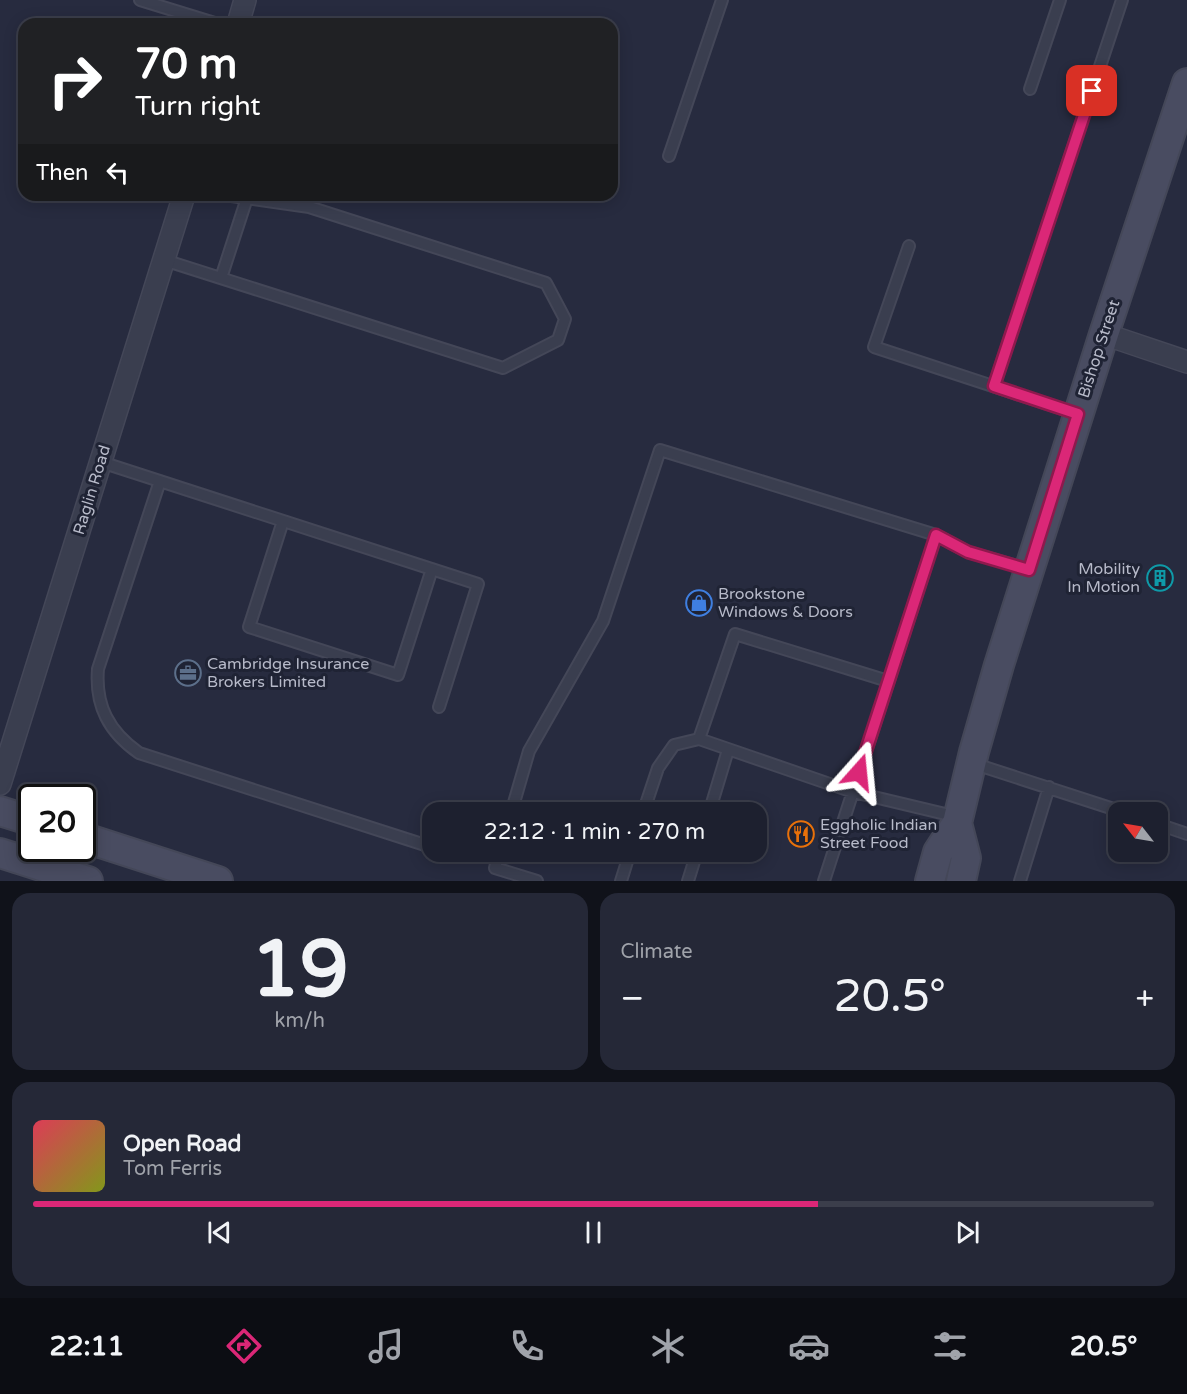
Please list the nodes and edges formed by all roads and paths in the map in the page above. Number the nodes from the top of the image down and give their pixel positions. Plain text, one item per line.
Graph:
1 (140, 0) edge
2 (245, 0) edge
3 (722, 0) edge
4 (1060, 0) edge
5 (1122, 0) edge
6 (198, 18) edge
7 (240, 18) edge
8 (1187, 84) edge
9 (1030, 89) dead end
10 (669, 156) dead end
11 (182, 201) edge
12 (246, 201) edge
13 (268, 201) edge
14 (909, 246) dead end
15 (164, 260) junction
16 (222, 278) junction
17 (1104, 334) junction
18 (1187, 362) edge
19 (994, 386) junction
20 (1078, 414) junction
21 (101, 462) junction
22 (160, 481) junction
23 (283, 521) junction
24 (936, 535) junction
25 (432, 569) junction
26 (1029, 570) junction
27 (888, 681) junction
28 (439, 707) dead end
29 (699, 739) junction
30 (728, 750) junction
31 (972, 763) junction
32 (0, 784) edge
33 (1049, 787) junction
34 (853, 792) junction
35 (514, 802) edge
36 (647, 802) edge
37 (712, 802) edge
38 (1108, 807) edge
39 (0, 811) edge
40 (18, 817) edge
41 (958, 820) junction
42 (1168, 827) edge
43 (1187, 834) edge
44 (96, 842) edge
45 (422, 844) edge
46 (0, 853) edge
47 (496, 862) edge
48 (627, 862) edge
49 (694, 862) edge
50 (88, 881) edge
51 (218, 881) edge
52 (537, 881) edge
53 (621, 881) edge
54 (688, 881) edge
55 (824, 881) edge
56 (930, 881) edge
57 (961, 881) edge
58 (1020, 881) edge

1 - 6 lane
2 - 7 street
3 - 10 lane
4 - 9 lane
5 - 19 lane
8 - 17 street, Bishop Street
11 - 15 street, Raglin Road
12 - 16 lane
13 - 16 lane
14 - 19 lane
15 - 16 lane
15 - 21 street, Raglin Road
17 - 18 street
17 - 20 street, Bishop Street
19 - 20 lane
20 - 26 street, Bishop Street
21 - 22 lane
21 - 32 street, Raglin Road
22 - 23 lane
22 - 45 lane
23 - 25 lane
23 - 25 lane
24 - 26 lane
24 - 27 lane
24 - 35 lane
25 - 28 lane
26 - 31 street, Bishop Street
27 - 29 lane
27 - 34 lane
29 - 30 lane
29 - 36 lane
30 - 34 lane
30 - 37 lane
31 - 33 lane
31 - 41 street, Bishop Street
33 - 38 lane
33 - 58 lane
34 - 41 lane
34 - 55 lane
39 - 40 street
41 - 56 street, Bishop Street
41 - 57 street, Bishop Street
42 - 43 lane
44 - 51 street
46 - 50 street
47 - 52 lane
48 - 53 lane
49 - 54 lane

